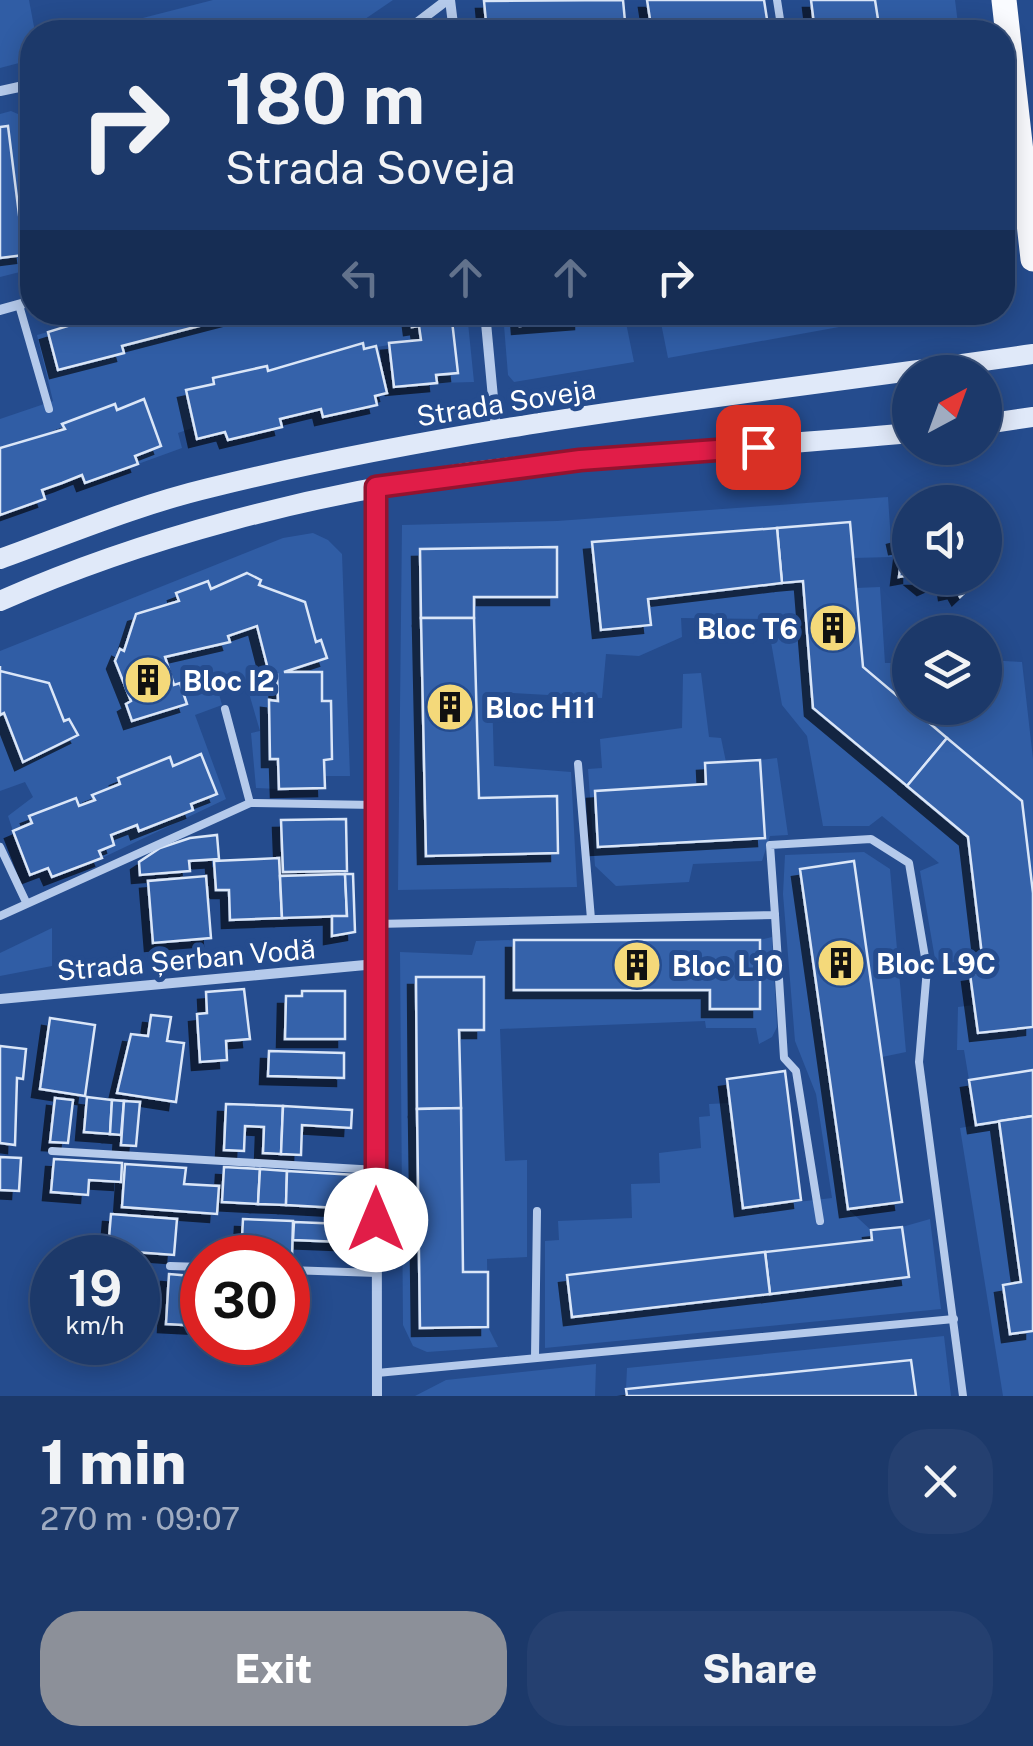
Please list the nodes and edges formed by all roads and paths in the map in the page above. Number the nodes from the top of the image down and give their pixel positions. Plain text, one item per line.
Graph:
1 (449, 0) edge
2 (422, 20) edge
3 (1015, 99) edge
4 (1033, 260) edge
5 (20, 305) edge
6 (0, 310) edge
7 (26, 325) edge
8 (486, 325) edge
9 (1033, 354) edge
10 (49, 408) dead end
11 (1033, 417) edge
12 (1002, 422) edge
13 (496, 430) junction
14 (892, 434) edge
15 (376, 487) junction
16 (0, 558) edge
17 (0, 601) edge
18 (224, 709) dead end
19 (578, 764) dead end
20 (250, 803) junction
21 (376, 805) junction
22 (0, 847) edge
23 (26, 902) junction
24 (774, 915) junction
25 (0, 916) edge
26 (591, 919) junction
27 (376, 924) junction
28 (376, 964) junction
29 (0, 999) edge
30 (52, 1151) dead end
31 (376, 1170) junction
32 (537, 1211) dead end
33 (820, 1221) dead end
34 (170, 1266) dead end
35 (180, 1266) edge
36 (310, 1271) edge
37 (376, 1273) junction
38 (954, 1320) junction
39 (534, 1358) junction
40 (377, 1372) junction
41 (377, 1396) edge
42 (964, 1396) edge

1 - 2 street
3 - 4 main road
5 - 6 street
7 - 10 lane
8 - 13 street
9 - 13 main road, Strada Soveja
11 - 12 main road
13 - 16 main road, Strada Soveja
14 - 15 main road
15 - 17 main road
15 - 21 street
18 - 20 lane
19 - 26 lane
20 - 21 lane
20 - 23 lane
21 - 27 street
22 - 23 lane
23 - 25 lane
24 - 26 lane
24 - 33 lane
24 - 38 lane
26 - 27 lane
27 - 28 street
28 - 29 street, Strada Șerban Vodă
28 - 31 street
30 - 31 lane
31 - 37 street
32 - 39 lane
34 - 35 lane
36 - 37 lane
37 - 40 street
38 - 39 lane
38 - 42 lane
39 - 40 lane
40 - 41 street

